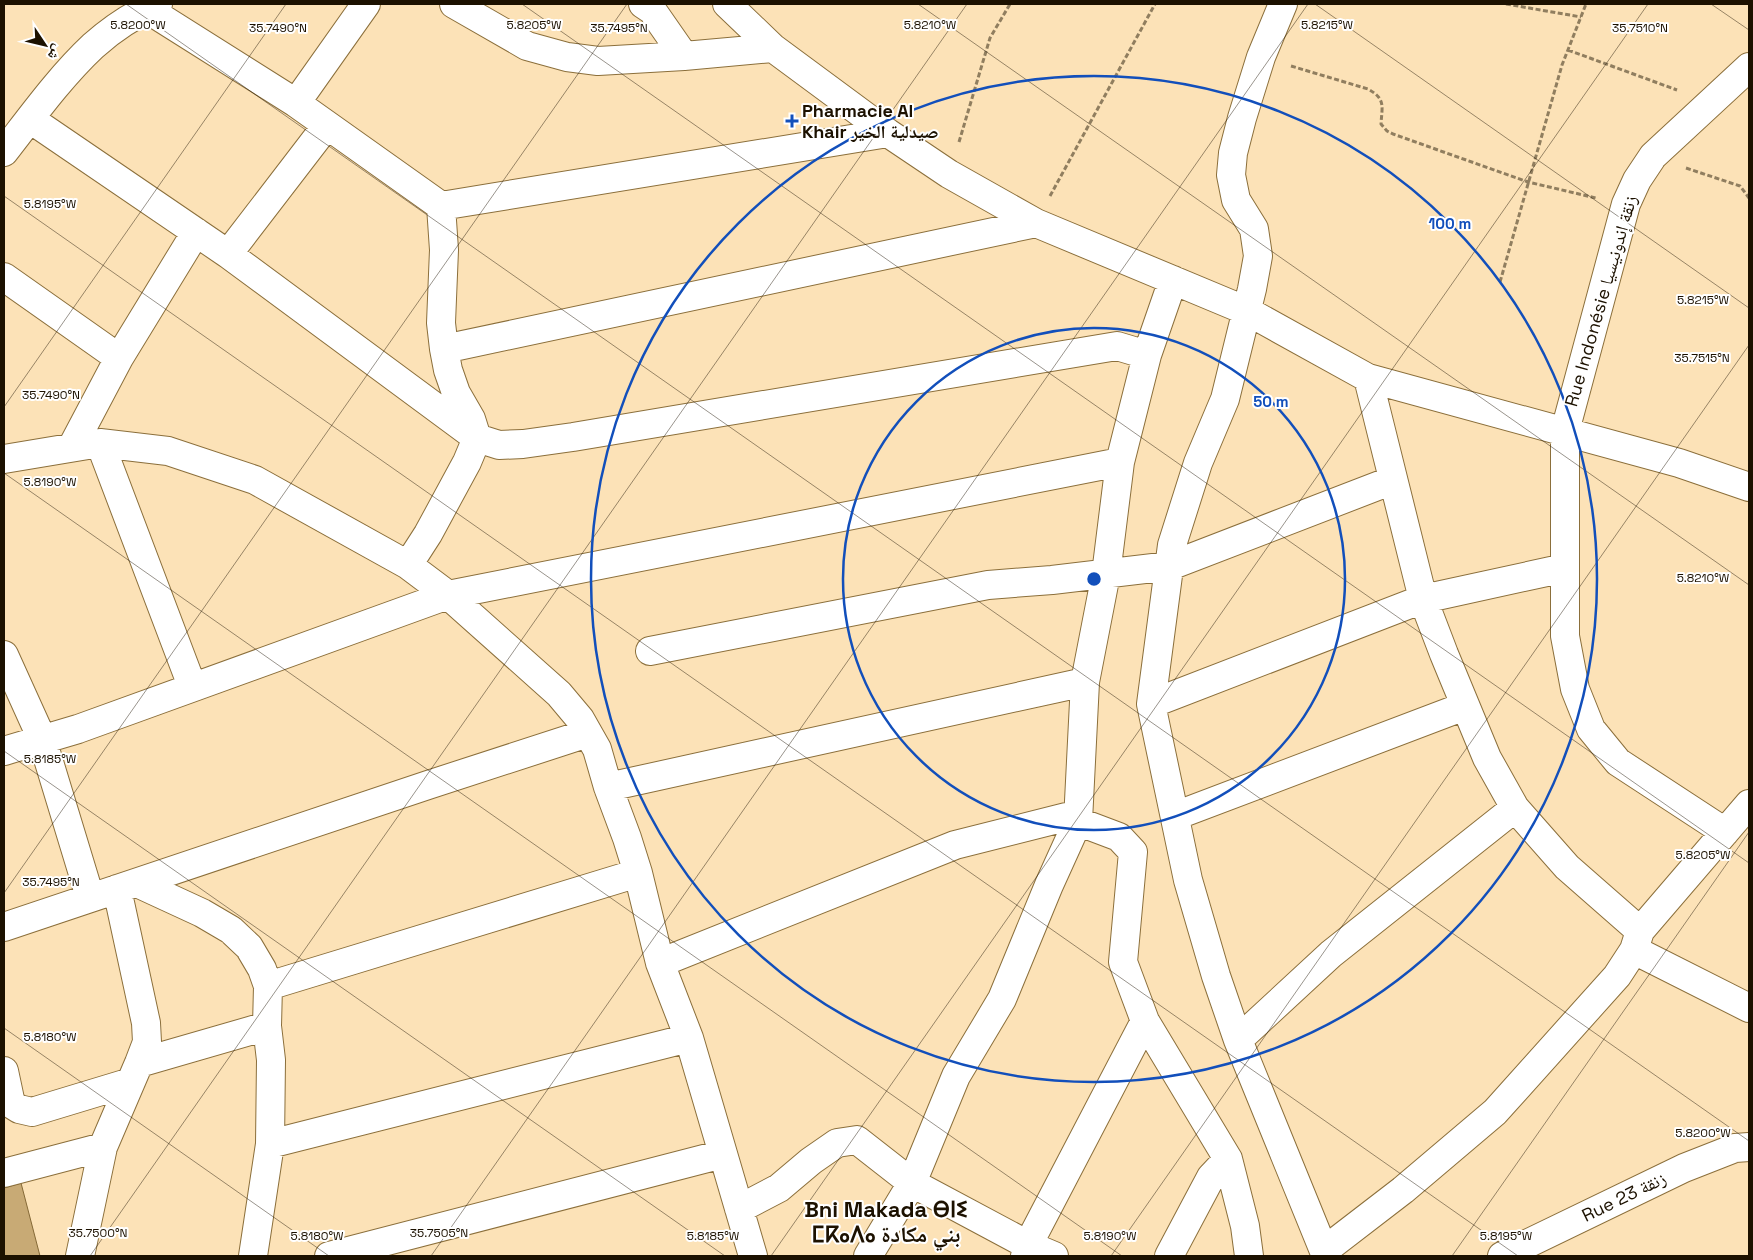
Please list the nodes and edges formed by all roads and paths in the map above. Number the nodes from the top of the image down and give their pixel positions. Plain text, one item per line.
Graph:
1 (366, 4) edge
2 (454, 4) edge
3 (643, 4) edge
4 (727, 4) edge
5 (1010, 4) edge
6 (1155, 4) edge
7 (1283, 4) edge
8 (1506, 4) edge
9 (1586, 4) edge
10 (152, 6) edge
11 (1581, 16) junction
12 (773, 48) junction
13 (1568, 50) junction
14 (684, 56) junction
15 (1261, 57) junction
16 (1749, 67) edge
17 (1712, 102) junction
18 (296, 103) junction
19 (30, 119) junction
20 (327, 125) junction
21 (888, 133) junction
22 (4, 152) edge
23 (1653, 156) junction
24 (949, 174) junction
25 (1528, 182) junction
26 (1749, 198) edge
27 (1626, 204) junction
28 (441, 206) junction
29 (1036, 223) junction
30 (196, 232) junction
31 (228, 254) junction
32 (4, 277) edge
33 (1173, 280) junction
34 (1500, 282) dead end
35 (1246, 311) junction
36 (444, 348) junction
37 (1147, 355) junction
38 (119, 358) junction
39 (1368, 378) junction
40 (1565, 431) junction
41 (477, 438) junction
42 (100, 443) junction
43 (72, 448) junction
44 (4, 459) edge
45 (1120, 462) junction
46 (1393, 480) junction
47 (1749, 487) edge
48 (408, 565) junction
49 (1170, 566) junction
50 (1565, 568) junction
51 (1106, 574) junction
52 (448, 594) junction
53 (1423, 599) junction
54 (650, 651) dead end
55 (4, 655) edge
56 (1085, 682) junction
57 (192, 686) junction
58 (1151, 704) junction
59 (1465, 706) junction
60 (588, 733) junction
61 (42, 740) junction
62 (4, 751) edge
63 (608, 788) junction
64 (1749, 804) edge
65 (1515, 808) junction
66 (1175, 816) junction
67 (1078, 821) junction
68 (1725, 832) junction
69 (638, 872) junction
70 (127, 886) junction
71 (90, 897) junction
72 (4, 927) edge
73 (1637, 940) junction
74 (660, 963) junction
75 (268, 986) junction
76 (1749, 1008) edge
77 (1145, 1021) junction
78 (267, 1026) junction
79 (689, 1038) junction
80 (1238, 1040) junction
81 (4, 1071) edge
82 (135, 1073) junction
83 (270, 1144) junction
84 (103, 1147) junction
85 (1749, 1147) edge
86 (723, 1154) junction
87 (1228, 1159) junction
88 (4, 1173) edge
89 (912, 1183) junction
90 (739, 1209) junction
91 (1026, 1251) edge
92 (1326, 1253) edge
93 (80, 1256) edge
94 (253, 1256) edge
95 (329, 1256) edge
96 (753, 1256) edge
97 (868, 1256) edge
98 (1054, 1256) edge
99 (1168, 1256) edge
100 (1249, 1256) edge
101 (1502, 1256) edge

1 - 18 street
2 - 14 street
3 - 14 street
4 - 12 street
5 - 24 path
6 - 29 path
7 - 15 street
8 - 11 path
9 - 11 path
10 - 18 street
10 - 19 street
11 - 13 path
12 - 14 street
12 - 21 street
13 - 17 path
13 - 25 path
15 - 25 path
15 - 35 street
16 - 17 street, Rue Indonésie زنقة إندونيسيا
17 - 23 street, Rue Indonésie زنقة إندونيسيا
18 - 20 street
19 - 22 street
19 - 30 street
20 - 28 street
20 - 31 street
21 - 24 street
21 - 28 street
23 - 26 path
23 - 27 street, Rue Indonésie زنقة إندونيسيا
24 - 29 street
25 - 27 path
25 - 34 path
27 - 40 street, Rue Indonésie زنقة إندونيسيا
28 - 36 street
29 - 33 street
29 - 36 street
30 - 31 street
30 - 38 street
31 - 41 street
32 - 38 street
33 - 35 street
33 - 37 street
35 - 39 street
35 - 49 street
36 - 41 street
37 - 41 street
37 - 45 street
38 - 43 street
39 - 40 street
39 - 46 street
40 - 47 street
40 - 50 street, Rue Indonésie زنقة إندونيسيا
41 - 48 street
42 - 43 street
42 - 48 street
42 - 57 street
43 - 44 street
45 - 51 street
45 - 52 street
46 - 49 street
46 - 53 street
48 - 52 street
49 - 51 street
49 - 58 street
50 - 53 street
50 - 68 street, Rue Indonésie زنقة إندونيسيا
51 - 54 street
51 - 56 street
52 - 57 street
52 - 60 street
53 - 58 street
53 - 59 street
55 - 61 street
56 - 63 street
56 - 67 street
57 - 61 street
58 - 66 street
59 - 65 street
59 - 66 street
60 - 63 street
60 - 70 street
61 - 62 street
61 - 71 street
63 - 69 street
64 - 68 street
65 - 73 street
65 - 80 street
66 - 80 street
67 - 74 street
67 - 77 street
67 - 89 street
68 - 73 street
69 - 74 street
69 - 75 street
70 - 71 street
70 - 75 street
70 - 82 street
71 - 72 street
73 - 76 street
73 - 92 street
74 - 79 street
75 - 78 street
77 - 87 street
77 - 91 street
78 - 82 street
78 - 83 street
79 - 83 street
79 - 86 street
80 - 92 street
81 - 82 street
82 - 84 street
83 - 94 street
84 - 88 street
84 - 93 street
85 - 101 street, Rue 23 زنقة
86 - 90 street
86 - 95 street
87 - 99 street
87 - 100 street
89 - 90 street
89 - 91 street
89 - 97 street
90 - 96 street
91 - 98 street

